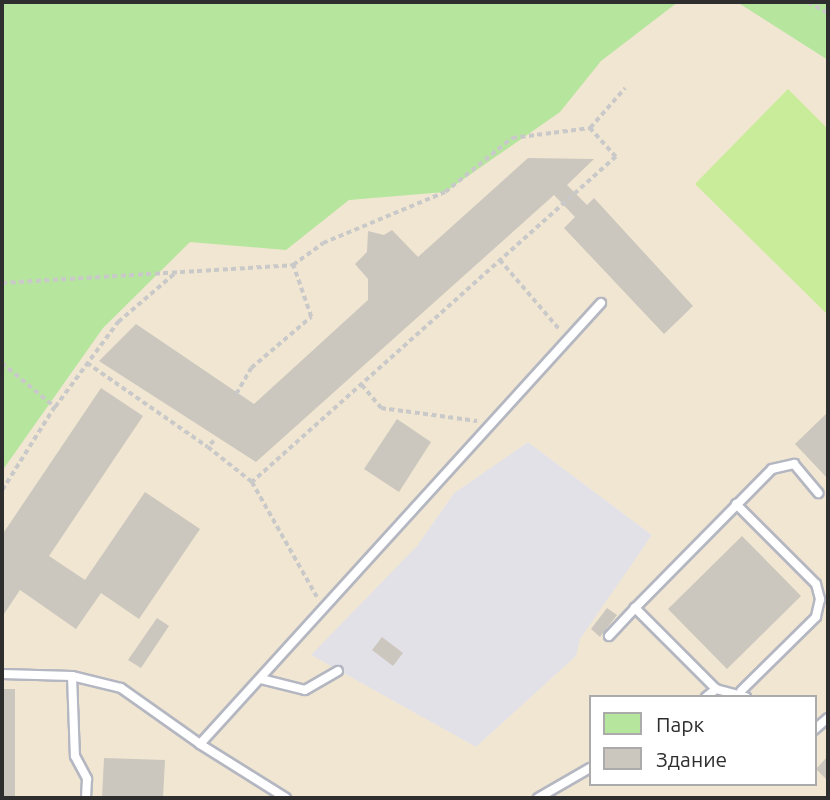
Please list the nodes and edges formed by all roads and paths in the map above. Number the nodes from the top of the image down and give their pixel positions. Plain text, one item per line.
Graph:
1 (808, 2) edge
2 (828, 13) edge
3 (625, 88) dead end
4 (590, 128) junction
5 (500, 260) junction
6 (293, 265) junction
7 (175, 274) junction
8 (2, 283) edge
9 (601, 303) dead end
10 (568, 339) junction
11 (2, 363) edge
12 (87, 363) junction
13 (362, 385) junction
14 (236, 394) dead end
15 (55, 407) junction
16 (493, 423) junction
17 (214, 441) dead end
18 (208, 447) junction
19 (252, 482) junction
20 (2, 491) edge
21 (818, 493) dead end
22 (736, 504) junction
23 (635, 608) junction
24 (325, 610) junction
25 (609, 636) dead end
26 (338, 671) dead end
27 (2, 674) edge
28 (72, 676) junction
29 (261, 678) junction
30 (716, 690) junction
31 (743, 694) edge
32 (709, 695) edge
33 (200, 744) junction
34 (588, 769) edge
35 (86, 798) edge
36 (286, 798) edge
37 (538, 798) edge

1 - 2 path
3 - 4 path
4 - 5 path
4 - 6 path
5 - 10 path
5 - 13 path
6 - 7 path
6 - 14 path
7 - 8 path
7 - 12 path
9 - 10 lane
10 - 16 lane
11 - 15 path
12 - 15 path
12 - 18 path
13 - 16 path
13 - 19 path
15 - 20 path
16 - 24 lane
17 - 18 path
18 - 19 path
19 - 24 path
21 - 22 lane
22 - 23 lane
22 - 31 lane
23 - 25 lane
23 - 30 lane
24 - 29 lane
26 - 29 lane
27 - 28 lane
28 - 33 lane
28 - 35 lane
29 - 33 lane
30 - 31 lane
30 - 32 lane
33 - 36 lane
34 - 37 lane

